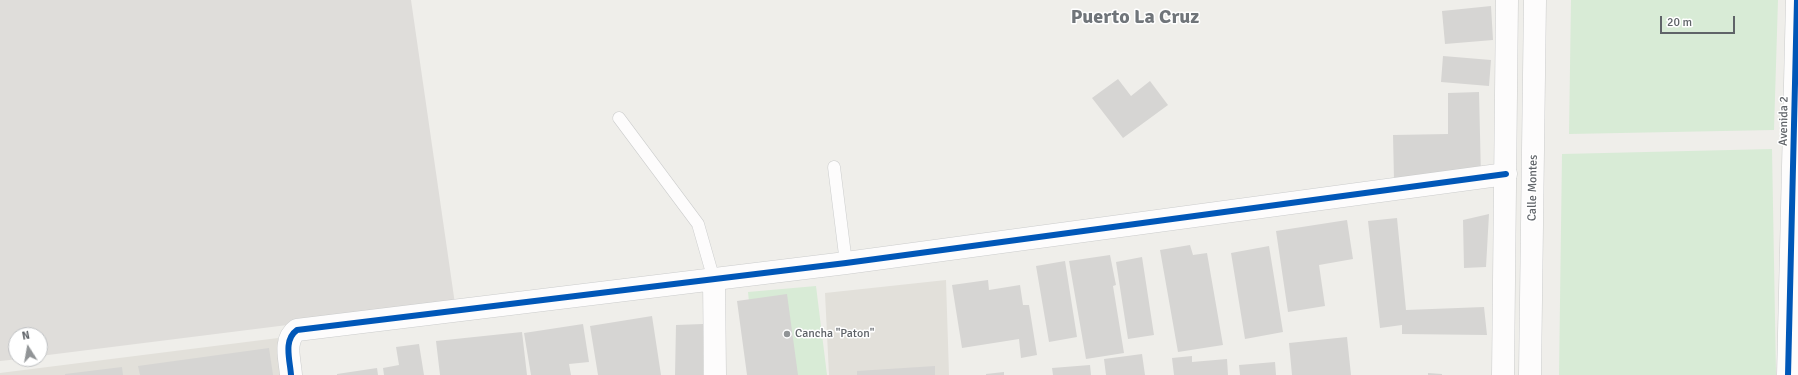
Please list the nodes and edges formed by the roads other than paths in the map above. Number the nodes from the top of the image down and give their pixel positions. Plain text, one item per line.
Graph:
1 (1507, 0) edge
2 (1535, 0) edge
3 (1797, 0) edge
4 (619, 118) dead end
5 (834, 167) dead end
6 (1506, 174) junction
7 (1795, 241) edge
8 (846, 263) junction
9 (714, 280) junction
10 (291, 375) edge
11 (715, 375) edge
12 (1503, 375) edge
13 (1530, 375) edge
14 (1788, 375) edge

1 - 6 street
2 - 13 street, Calle Montes
3 - 7 street, Avenida 2
4 - 9 lane
5 - 8 lane
6 - 8 street
6 - 12 street
7 - 14 street, Avenida 2
8 - 9 street
9 - 10 street
9 - 11 street

